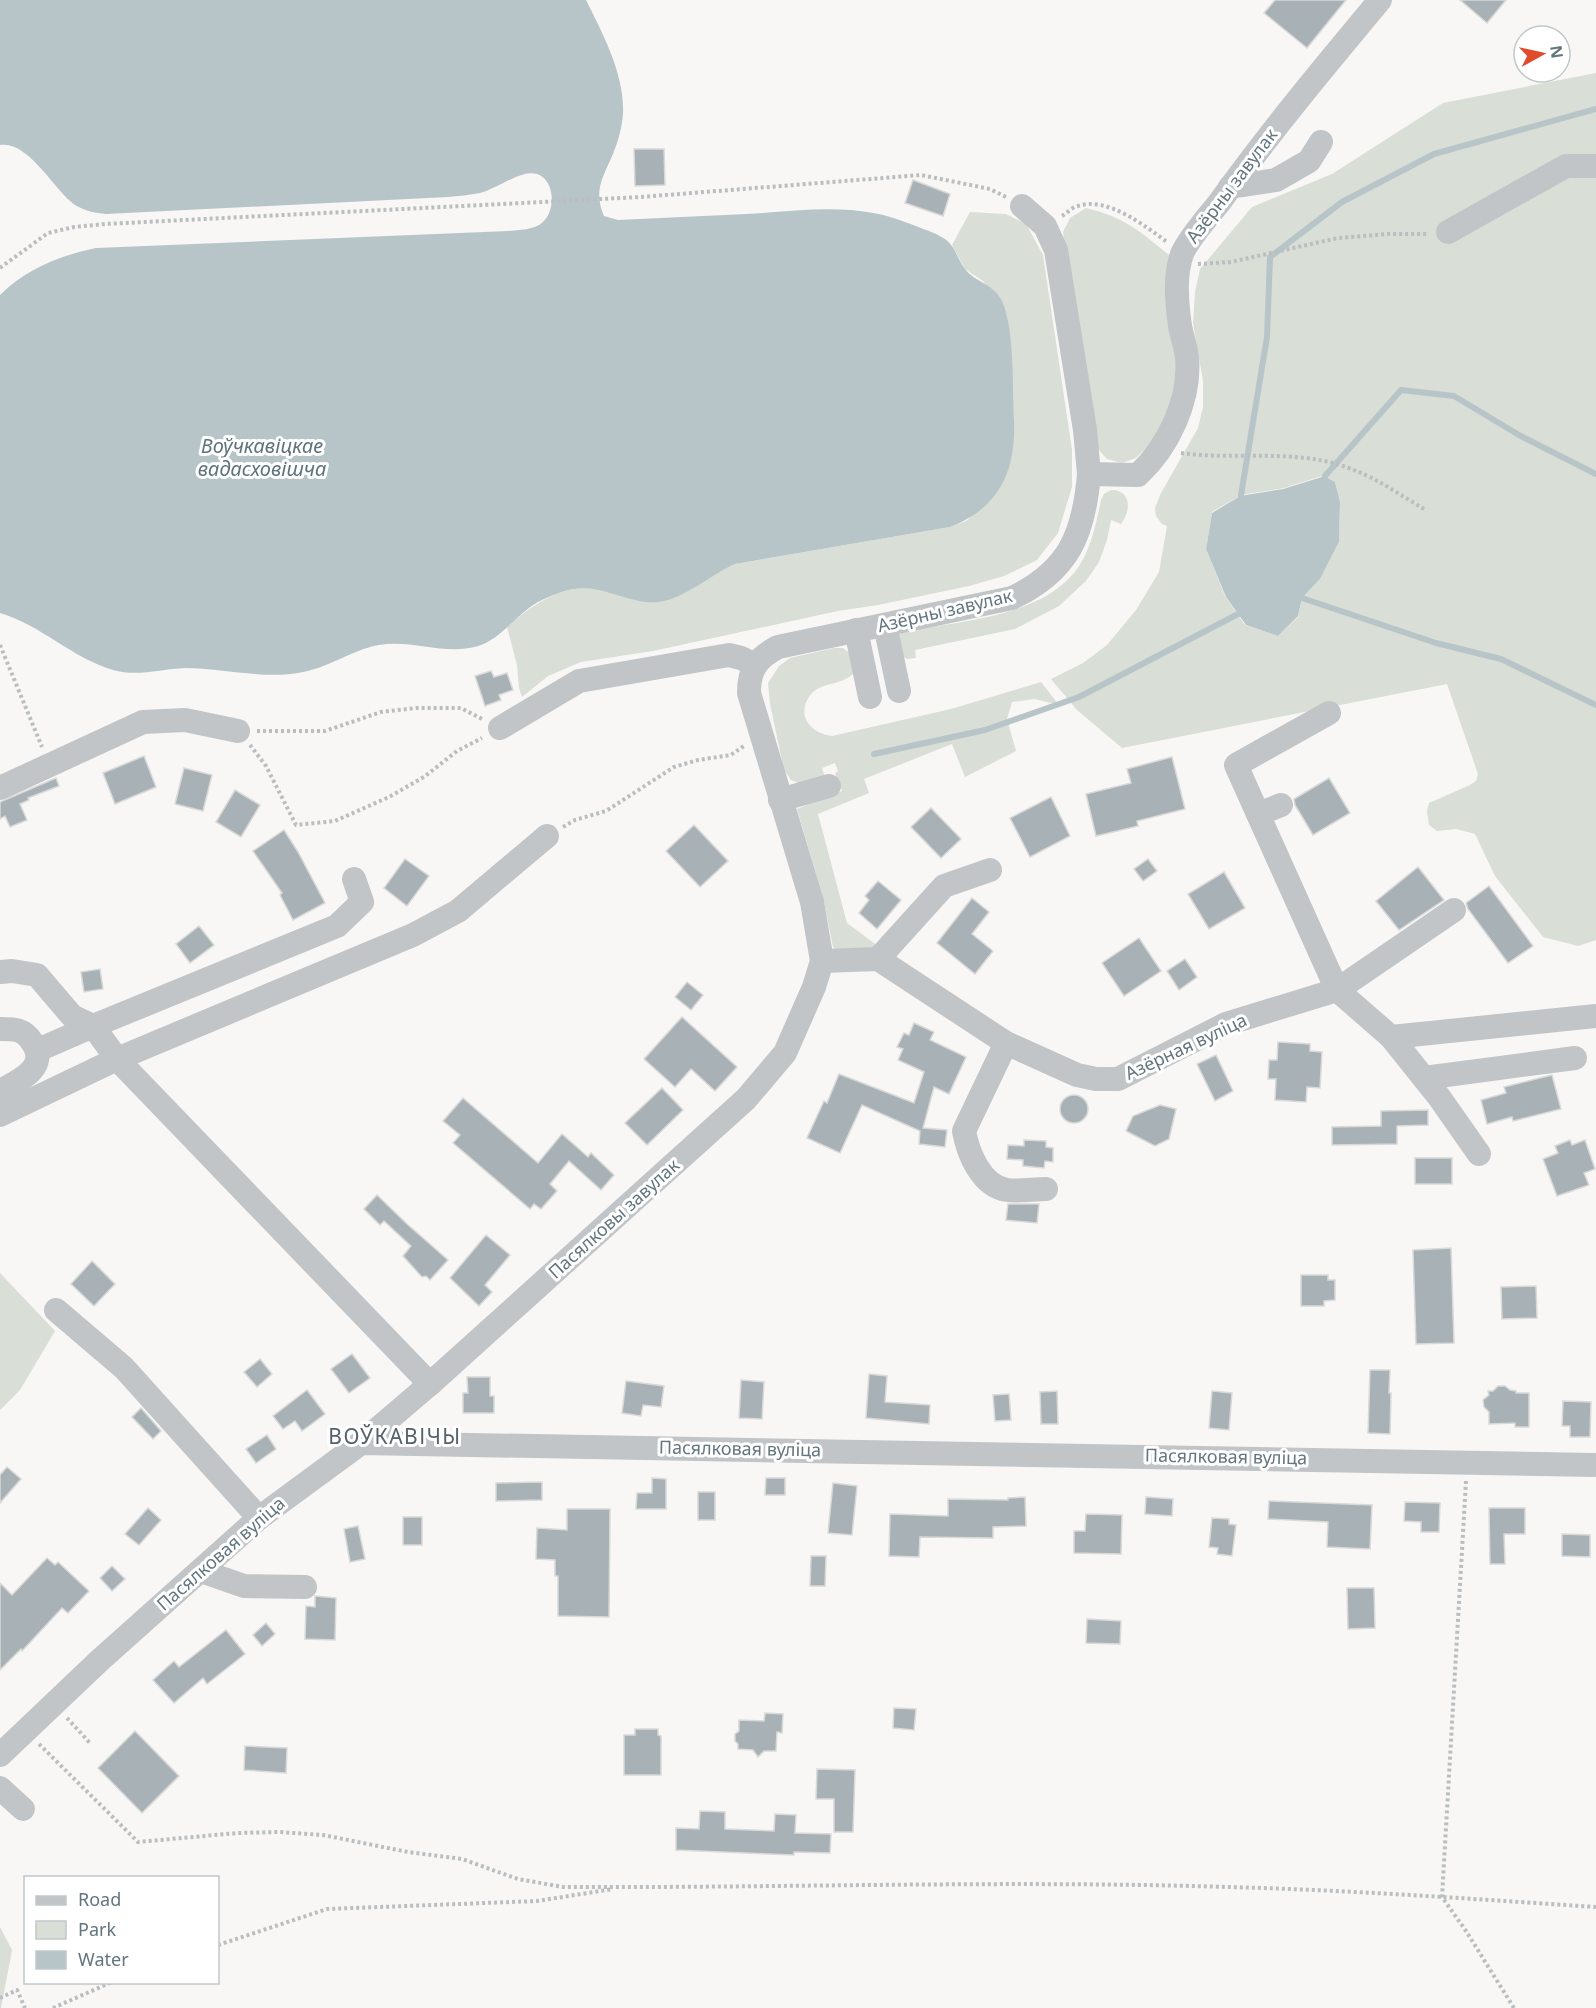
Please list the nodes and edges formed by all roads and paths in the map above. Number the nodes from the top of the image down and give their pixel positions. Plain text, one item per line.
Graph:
1 (1380, 0) edge
2 (1321, 142) dead end
3 (1596, 166) edge
4 (1230, 187) junction
5 (1022, 206) joint
6 (1045, 226) junction
7 (1448, 232) joint
8 (1181, 259) junction
9 (0, 268) edge
10 (1159, 450) junction
11 (1089, 474) junction
12 (1426, 510) dead end
13 (885, 625) junction
14 (856, 630) junction
15 (0, 645) edge
16 (755, 665) junction
17 (899, 691) dead end
18 (870, 697) dead end
19 (1329, 713) dead end
20 (500, 728) junction
21 (238, 731) junction
22 (760, 734) junction
23 (50, 766) junction
24 (829, 786) dead end
25 (0, 788) edge
26 (780, 800) junction
27 (1281, 806) dead end
28 (1258, 814) junction
29 (547, 836) joint
30 (990, 870) dead end
31 (354, 879) dead end
32 (1454, 910) dead end
33 (878, 959) junction
34 (822, 961) junction
35 (0, 972) edge
36 (1336, 990) junction
37 (1596, 1016) edge
38 (93, 1026) junction
39 (0, 1029) edge
40 (1390, 1036) junction
41 (1006, 1043) junction
42 (38, 1050) junction
43 (1575, 1058) dead end
44 (117, 1059) junction
45 (1424, 1078) junction
46 (0, 1091) edge
47 (0, 1115) edge
48 (1479, 1154) dead end
49 (1046, 1189) dead end
50 (56, 1310) dead end
51 (430, 1384) junction
52 (361, 1443) junction
53 (1467, 1462) junction
54 (1596, 1465) edge
55 (258, 1518) junction
56 (201, 1571) junction
57 (305, 1587) dead end
58 (54, 1704) junction
59 (26, 1731) junction
60 (90, 1743) dead end
61 (0, 1755) edge
62 (0, 1788) edge
63 (23, 1809) dead end
64 (625, 1887) junction
65 (1442, 1897) junction
66 (1596, 1907) edge
67 (219, 1945) edge
68 (110, 1984) edge
69 (0, 1998) edge
70 (25, 2008) edge
71 (53, 2008) edge
72 (1514, 2008) edge

1 - 4 street, Азёрны завулак
2 - 4 street
3 - 7 street
4 - 8 street, Азёрны завулак
5 - 6 street
5 - 9 path
6 - 8 path
6 - 11 street
7 - 8 path
8 - 10 street, Азёрны завулак
10 - 11 street, Азёрны завулак
10 - 12 path
11 - 13 street, Азёрны завулак
13 - 14 street, Азёрны завулак
13 - 17 street
14 - 16 street, Азёрны завулак
14 - 18 street
15 - 23 path
16 - 20 street
16 - 22 street
19 - 28 street
20 - 21 path
20 - 21 path
21 - 23 street
22 - 26 street
22 - 29 path
23 - 25 street
24 - 26 street
26 - 34 street
27 - 28 street
28 - 36 street
29 - 44 street
30 - 33 street
31 - 38 street
32 - 36 street, Азёрная вуліца
33 - 34 street
33 - 41 street, Азёрная вуліца
34 - 51 street, Пасялковы завулак
35 - 38 street
36 - 40 street
36 - 41 street, Азёрная вуліца
37 - 40 street
38 - 42 street
38 - 44 street
39 - 42 street
40 - 45 street
41 - 49 street
42 - 46 street
43 - 45 street
44 - 47 street
44 - 51 street
45 - 48 street
50 - 55 street
51 - 52 street, Пасялковы завулак
52 - 53 street, Пасялковая вуліца
52 - 55 street, Пасялковая вуліца
53 - 54 street, Пасялковая вуліца
53 - 65 path
55 - 56 street, Пасялковая вуліца
56 - 57 street
56 - 58 street, Пасялковая вуліца
58 - 59 street, Пасялковая вуліца
58 - 60 path
59 - 61 street, Пасялковая вуліца
59 - 64 path
62 - 63 street
64 - 65 path
64 - 67 path
65 - 66 path
65 - 72 path
68 - 71 path
69 - 70 path

